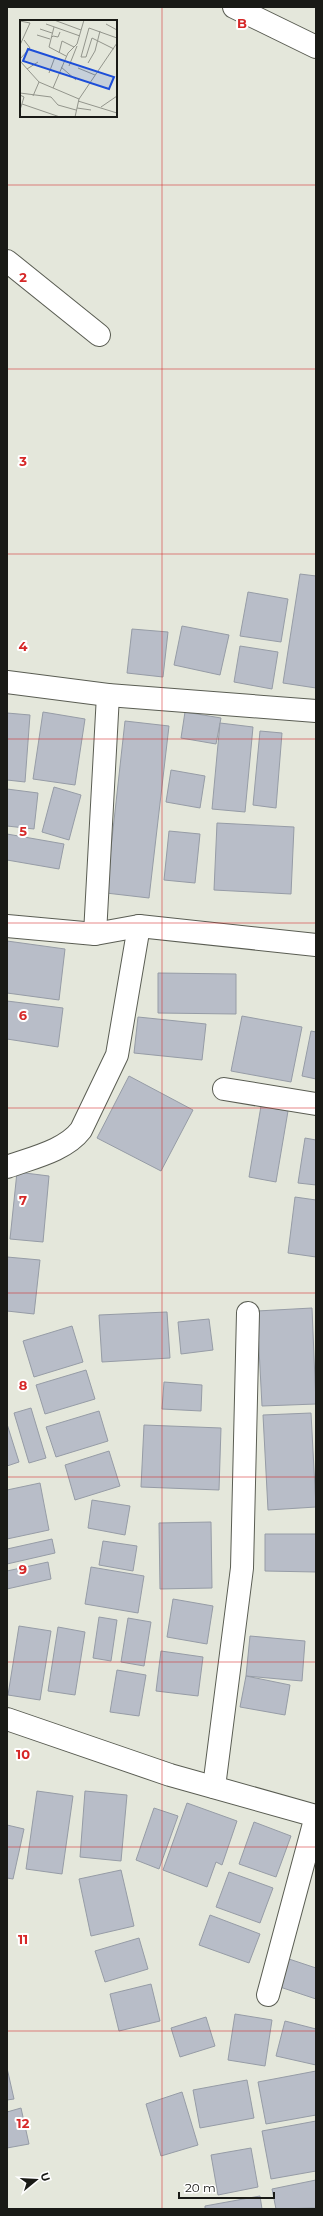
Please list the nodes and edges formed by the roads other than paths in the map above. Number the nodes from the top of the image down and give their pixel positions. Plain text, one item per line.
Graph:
1 (234, 7) edge
2 (316, 47) edge
3 (7, 261) edge
4 (99, 335) dead end
5 (7, 682) edge
6 (108, 695) junction
7 (316, 711) edge
8 (7, 926) edge
9 (139, 926) junction
10 (95, 934) junction
11 (316, 945) edge
12 (224, 1089) dead end
13 (316, 1104) edge
14 (7, 1167) edge
15 (248, 1313) dead end
16 (7, 1719) edge
17 (214, 1787) junction
18 (316, 1816) edge
19 (268, 1995) dead end

1 - 2 street
3 - 4 street
5 - 6 street
6 - 7 street
6 - 10 street
8 - 10 street
9 - 10 street
9 - 11 street
9 - 14 street
12 - 13 street
15 - 17 street
16 - 17 street
17 - 18 street
18 - 19 street

